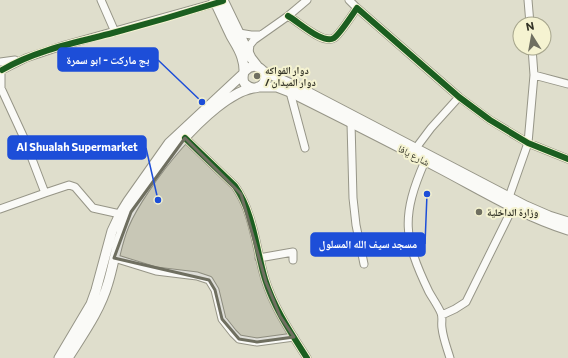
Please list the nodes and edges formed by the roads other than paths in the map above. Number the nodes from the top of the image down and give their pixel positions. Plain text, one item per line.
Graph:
1 (101, 0) edge
2 (307, 0) edge
3 (349, 0) edge
4 (528, 0) edge
5 (219, 1) edge
6 (357, 8) junction
7 (288, 16) junction
8 (529, 16) edge
9 (115, 32) junction
10 (239, 33) junction
11 (260, 35) junction
12 (248, 52) junction
13 (533, 56) edge
14 (1, 69) edge
15 (260, 69) junction
16 (244, 73) junction
17 (534, 75) junction
18 (568, 84) edge
19 (1, 87) edge
20 (256, 88) junction
21 (290, 92) junction
22 (460, 97) junction
23 (351, 123) junction
24 (185, 138) junction
25 (528, 143) junction
26 (305, 148) dead end
27 (416, 148) junction
28 (568, 159) edge
29 (425, 161) junction
30 (46, 193) junction
31 (509, 197) junction
32 (513, 208) junction
33 (0, 209) edge
34 (120, 214) junction
35 (568, 222) edge
36 (568, 230) edge
37 (114, 258) junction
38 (259, 258) junction
39 (293, 260) dead end
40 (364, 264) dead end
41 (442, 315) junction
42 (294, 337) junction
43 (59, 358) edge
44 (68, 358) edge
45 (307, 358) edge
46 (450, 358) edge

1 - 9 street
2 - 7 street
3 - 6 street
4 - 8 street
5 - 9 street
5 - 10 main road
5 - 16 main road
6 - 7 street
6 - 22 street
7 - 11 street
9 - 14 street
10 - 11 street
10 - 12 main road
11 - 12 street
12 - 15 main road
13 - 17 street
14 - 19 street
15 - 16 main road
15 - 20 main road
15 - 27 main road, شارع يافا
16 - 20 main road
16 - 34 main road
17 - 18 street
17 - 25 street
19 - 30 street
20 - 21 main road, شارع يافا
20 - 24 main road
21 - 23 main road, شارع يافا
21 - 26 street
22 - 25 street
22 - 27 street
23 - 29 main road, شارع يافا
23 - 40 street
24 - 37 main road
24 - 38 street
25 - 28 street
25 - 31 street
27 - 31 main road, شارع يافا
29 - 32 main road, شارع يافا
29 - 41 street
30 - 33 street
30 - 34 street
31 - 35 main road, شارع يافا
32 - 36 main road, شارع يافا
32 - 41 street
34 - 43 main road
37 - 42 street
37 - 44 main road
38 - 39 street
38 - 42 street
41 - 46 street
42 - 45 street

